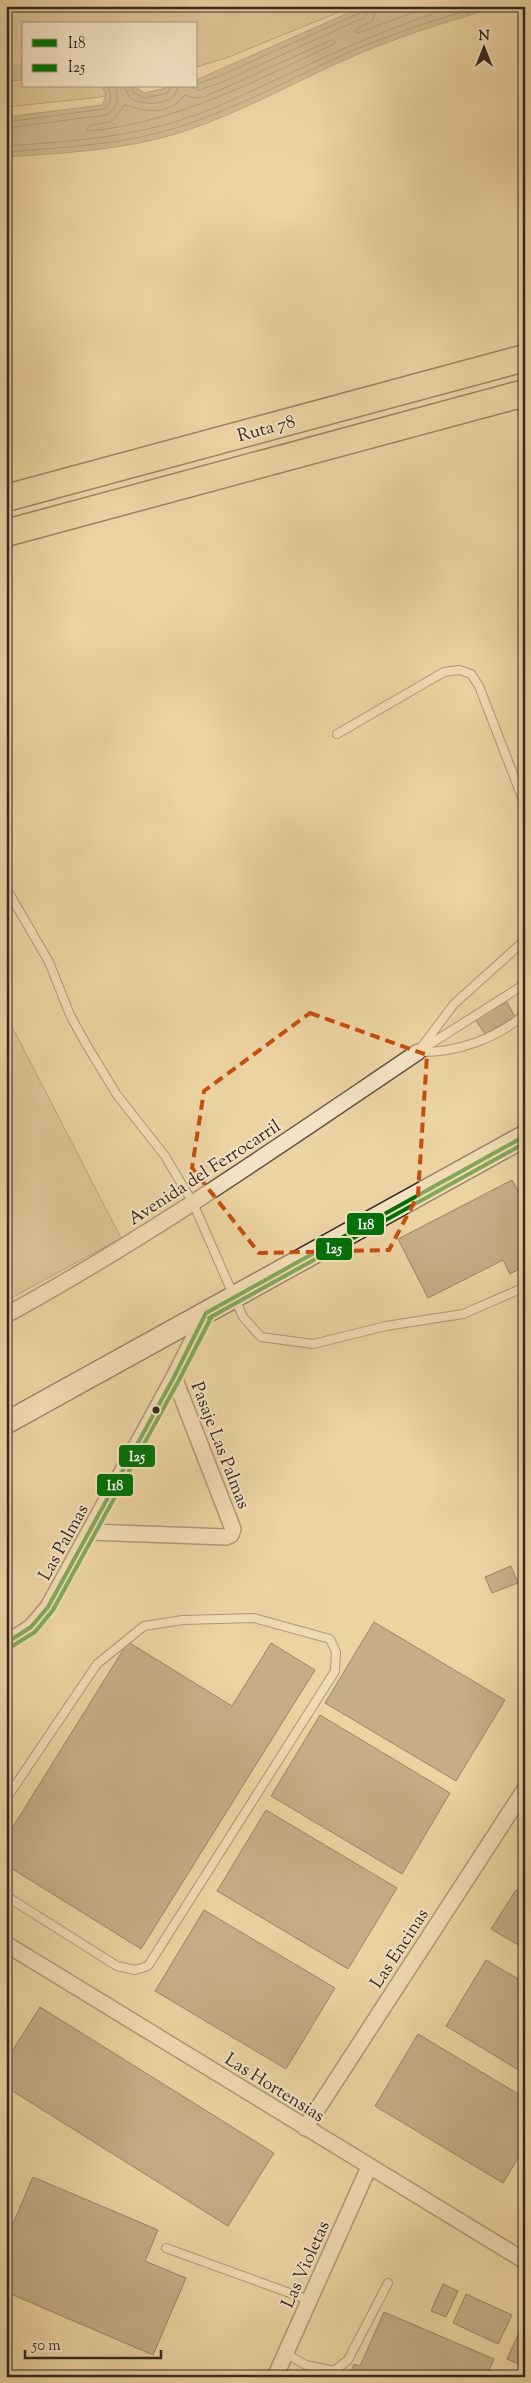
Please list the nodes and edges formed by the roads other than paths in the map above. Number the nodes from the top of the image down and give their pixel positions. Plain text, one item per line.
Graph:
1 (525, 358) edge
2 (525, 393) edge
3 (6, 498) edge
4 (6, 533) edge
5 (337, 734) dead end
6 (525, 805) edge
7 (6, 888) edge
8 (525, 940) edge
9 (525, 984) edge
10 (525, 1014) edge
11 (418, 1052) junction
12 (525, 1136) edge
13 (193, 1204) junction
14 (525, 1286) edge
15 (236, 1296) junction
16 (206, 1313) junction
17 (6, 1316) edge
18 (174, 1377) junction
19 (6, 1423) edge
20 (90, 1532) junction
21 (6, 1643) edge
22 (525, 1789) edge
23 (6, 1799) edge
24 (6, 1896) edge
25 (6, 1944) edge
26 (305, 2128) junction
27 (369, 2167) junction
28 (166, 2248) dead end
29 (525, 2262) edge
30 (388, 2283) dead end
31 (309, 2300) junction
32 (285, 2353) junction
33 (274, 2377) edge

1 - 3 highway, Ruta 78
2 - 4 highway, Ruta 78
5 - 6 lane
7 - 13 lane
8 - 11 lane
9 - 11 lane
10 - 11 lane
11 - 13 street, Avenida del Ferrocarril
12 - 15 main road
13 - 15 lane
13 - 17 street, Avenida del Ferrocarril
14 - 15 lane
15 - 16 main road
16 - 18 street, Las Palmas
16 - 19 main road
18 - 20 street, Las Palmas
18 - 20 street, Pasaje Las Palmas
20 - 21 street, Las Palmas
22 - 26 street, Las Encinas
23 - 24 lane
25 - 26 street, Las Hortensias
26 - 27 street, Las Hortensias
27 - 29 street, Las Hortensias
27 - 31 street, Las Violetas
28 - 31 lane
30 - 32 lane
31 - 32 street, Las Violetas
32 - 33 street, Las Violetas

